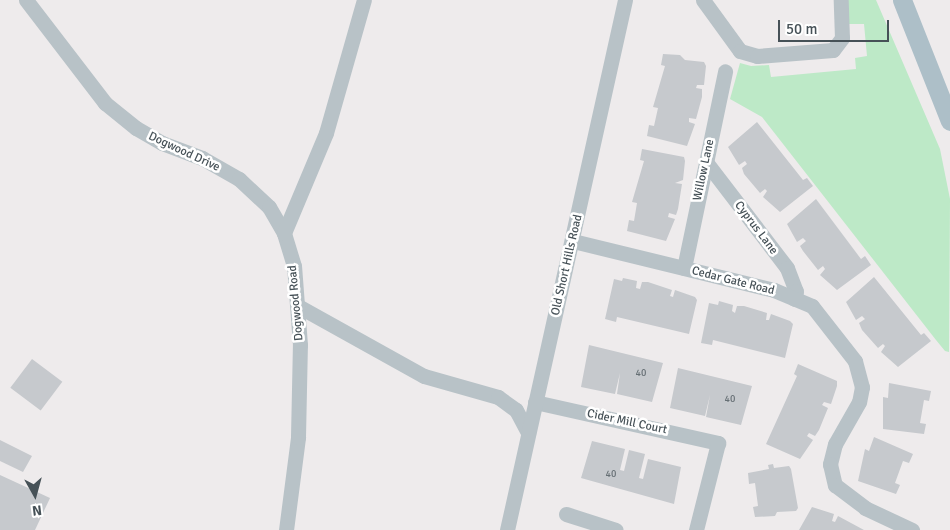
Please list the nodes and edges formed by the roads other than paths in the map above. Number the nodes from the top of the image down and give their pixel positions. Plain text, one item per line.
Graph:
1 (26, 0) edge
2 (364, 0) edge
3 (624, 0) edge
4 (703, 0) edge
5 (841, 0) edge
6 (902, 0) edge
7 (725, 71) dead end
8 (950, 121) edge
9 (706, 162) junction
10 (284, 233) junction
11 (573, 241) junction
12 (684, 268) junction
13 (794, 299) junction
14 (298, 306) junction
15 (535, 402) junction
16 (528, 433) junction
17 (566, 514) dead end
18 (286, 530) edge
19 (506, 530) edge
20 (616, 530) edge
21 (696, 530) edge
22 (912, 530) edge

1 - 10 street, Dogwood Drive
2 - 10 street
3 - 11 street, Old Short Hills Road
4 - 5 street
6 - 8 main road
7 - 9 street, Willow Lane
9 - 12 street, Willow Lane
9 - 13 street, Cyprus Lane
10 - 14 street, Dogwood Road
11 - 12 street, Cedar Gate Road
11 - 15 street, Old Short Hills Road
12 - 13 street, Cedar Gate Road
13 - 22 street, Cedar Gate Road
14 - 16 street
14 - 18 street, Dogwood Road
15 - 16 street, Old Short Hills Road
15 - 21 street, Cider Mill Court
16 - 19 street, Old Short Hills Road
17 - 20 street

